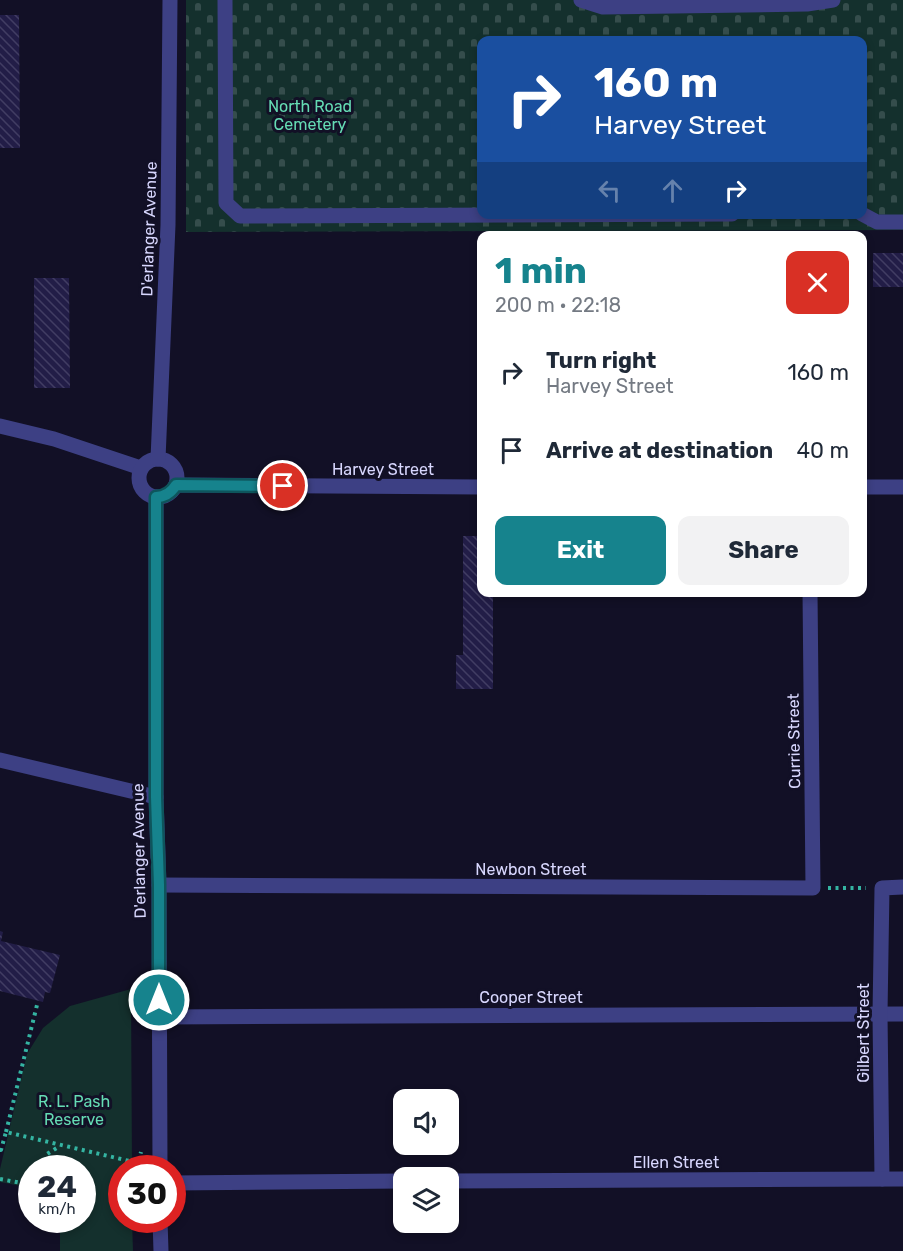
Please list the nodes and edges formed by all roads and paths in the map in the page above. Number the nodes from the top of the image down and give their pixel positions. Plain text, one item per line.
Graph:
1 (170, 0) edge
2 (225, 0) edge
3 (581, 0) edge
4 (833, 0) edge
5 (477, 215) edge
6 (867, 217) edge
7 (903, 222) edge
8 (0, 426) edge
9 (158, 459) junction
10 (141, 468) junction
11 (176, 485) junction
12 (477, 487) edge
13 (867, 487) edge
14 (903, 487) edge
15 (156, 497) junction
16 (810, 597) edge
17 (0, 760) edge
18 (156, 797) junction
19 (159, 885) junction
20 (903, 887) edge
21 (813, 888) junction
22 (882, 888) junction
23 (37, 1005) dead end
24 (880, 1014) junction
25 (903, 1014) edge
26 (159, 1017) junction
27 (6, 1132) junction
28 (60, 1146) junction
29 (0, 1150) edge
30 (47, 1155) edge
31 (160, 1155) edge
32 (108, 1156) edge
33 (0, 1179) edge
34 (882, 1179) junction
35 (903, 1179) edge
36 (393, 1181) edge
37 (459, 1181) edge
38 (18, 1182) edge
39 (186, 1182) edge
40 (160, 1233) edge
41 (161, 1251) edge

1 - 9 street, D'erlanger Avenue
2 - 5 street
3 - 4 street
6 - 7 street
8 - 10 street
9 - 10 street
9 - 11 street
10 - 15 street
11 - 12 street, Harvey Street
11 - 15 street
13 - 14 street
15 - 18 street, D'erlanger Avenue
16 - 21 street, Currie Street
17 - 18 street
18 - 19 street, D'erlanger Avenue
19 - 21 street, Newbon Street
19 - 26 street, D'erlanger Avenue
20 - 22 street
21 - 22 path
22 - 24 street, Gilbert Street
23 - 27 path
24 - 25 street, Cooper Street
24 - 26 street, Cooper Street
24 - 34 street, Gilbert Street
26 - 31 street, D'erlanger Avenue
27 - 28 path
27 - 29 path
28 - 30 path
28 - 32 path
33 - 38 path
34 - 35 street, Ellen Street
34 - 37 street, Ellen Street
36 - 39 street
40 - 41 street

